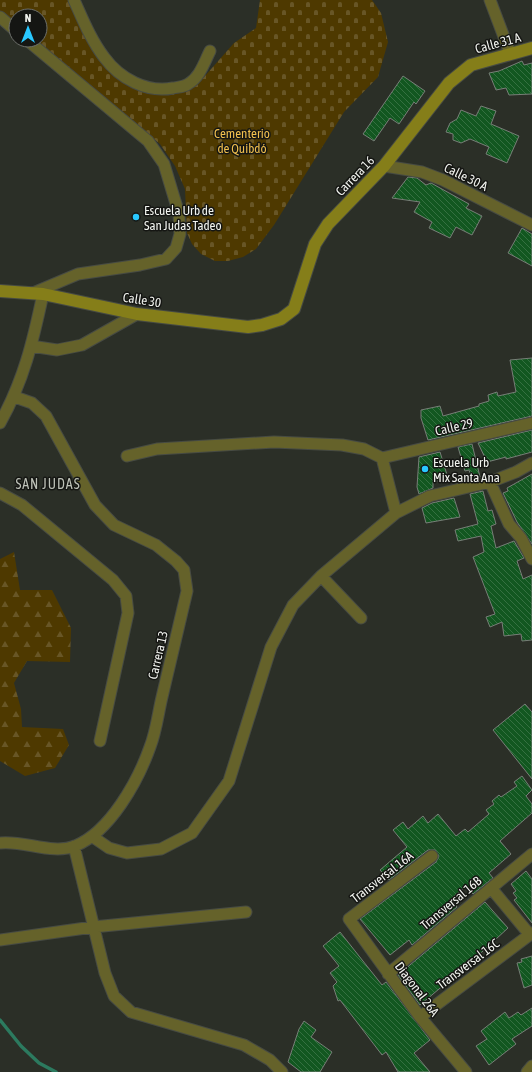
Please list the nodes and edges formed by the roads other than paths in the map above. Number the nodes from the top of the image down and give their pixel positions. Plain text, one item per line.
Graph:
1 (74, 0) edge
2 (490, 0) edge
3 (0, 17) edge
4 (8, 24) edge
5 (37, 48) edge
6 (532, 48) edge
7 (210, 51) dead end
8 (510, 53) junction
9 (471, 65) joint
10 (384, 166) junction
11 (532, 225) edge
12 (0, 291) edge
13 (38, 294) junction
14 (137, 314) junction
15 (280, 319) joint
16 (31, 346) junction
17 (14, 397) junction
18 (532, 422) edge
19 (0, 423) edge
20 (127, 456) dead end
21 (382, 458) junction
22 (532, 464) edge
23 (490, 482) junction
24 (0, 494) edge
25 (396, 513) junction
26 (532, 559) edge
27 (321, 576) junction
28 (361, 618) dead end
29 (100, 741) dead end
30 (93, 837) junction
31 (0, 843) edge
32 (74, 846) junction
33 (532, 854) edge
34 (432, 856) dead end
35 (491, 888) junction
36 (246, 912) dead end
37 (349, 919) joint
38 (93, 927) junction
39 (531, 934) edge
40 (0, 940) edge
41 (388, 974) junction
42 (420, 1017) junction
43 (532, 1066) edge
44 (282, 1072) edge
45 (466, 1072) edge
46 (527, 1072) edge

1 - 7 street
2 - 8 street
3 - 4 street
5 - 13 street
6 - 8 main road, Calle 31 A
8 - 9 main road, Calle 31 A
9 - 10 main road, Carrera 16
10 - 11 street, Calle 30 A
10 - 15 main road, Carrera 16
12 - 13 main road, Calle 30
13 - 14 main road, Calle 30
13 - 16 street
14 - 15 main road, Calle 30
14 - 16 street
16 - 17 street
17 - 19 street
17 - 30 street, Carrera 13
18 - 21 street, Calle 29
20 - 21 street
21 - 25 street
22 - 23 street
23 - 25 street
23 - 26 street
24 - 29 street
25 - 27 street
27 - 28 street
27 - 30 street
30 - 32 street
31 - 32 street
32 - 38 street
33 - 35 street, Transversal 16B
34 - 37 street, Transversal 16A
35 - 39 street
35 - 41 street, Transversal 16B
36 - 38 street
37 - 41 street, Diagonal 26A
38 - 40 street
38 - 44 street
39 - 42 street, Transversal 16C
41 - 42 street, Diagonal 26A
42 - 45 street, Diagonal 26A
43 - 46 street

